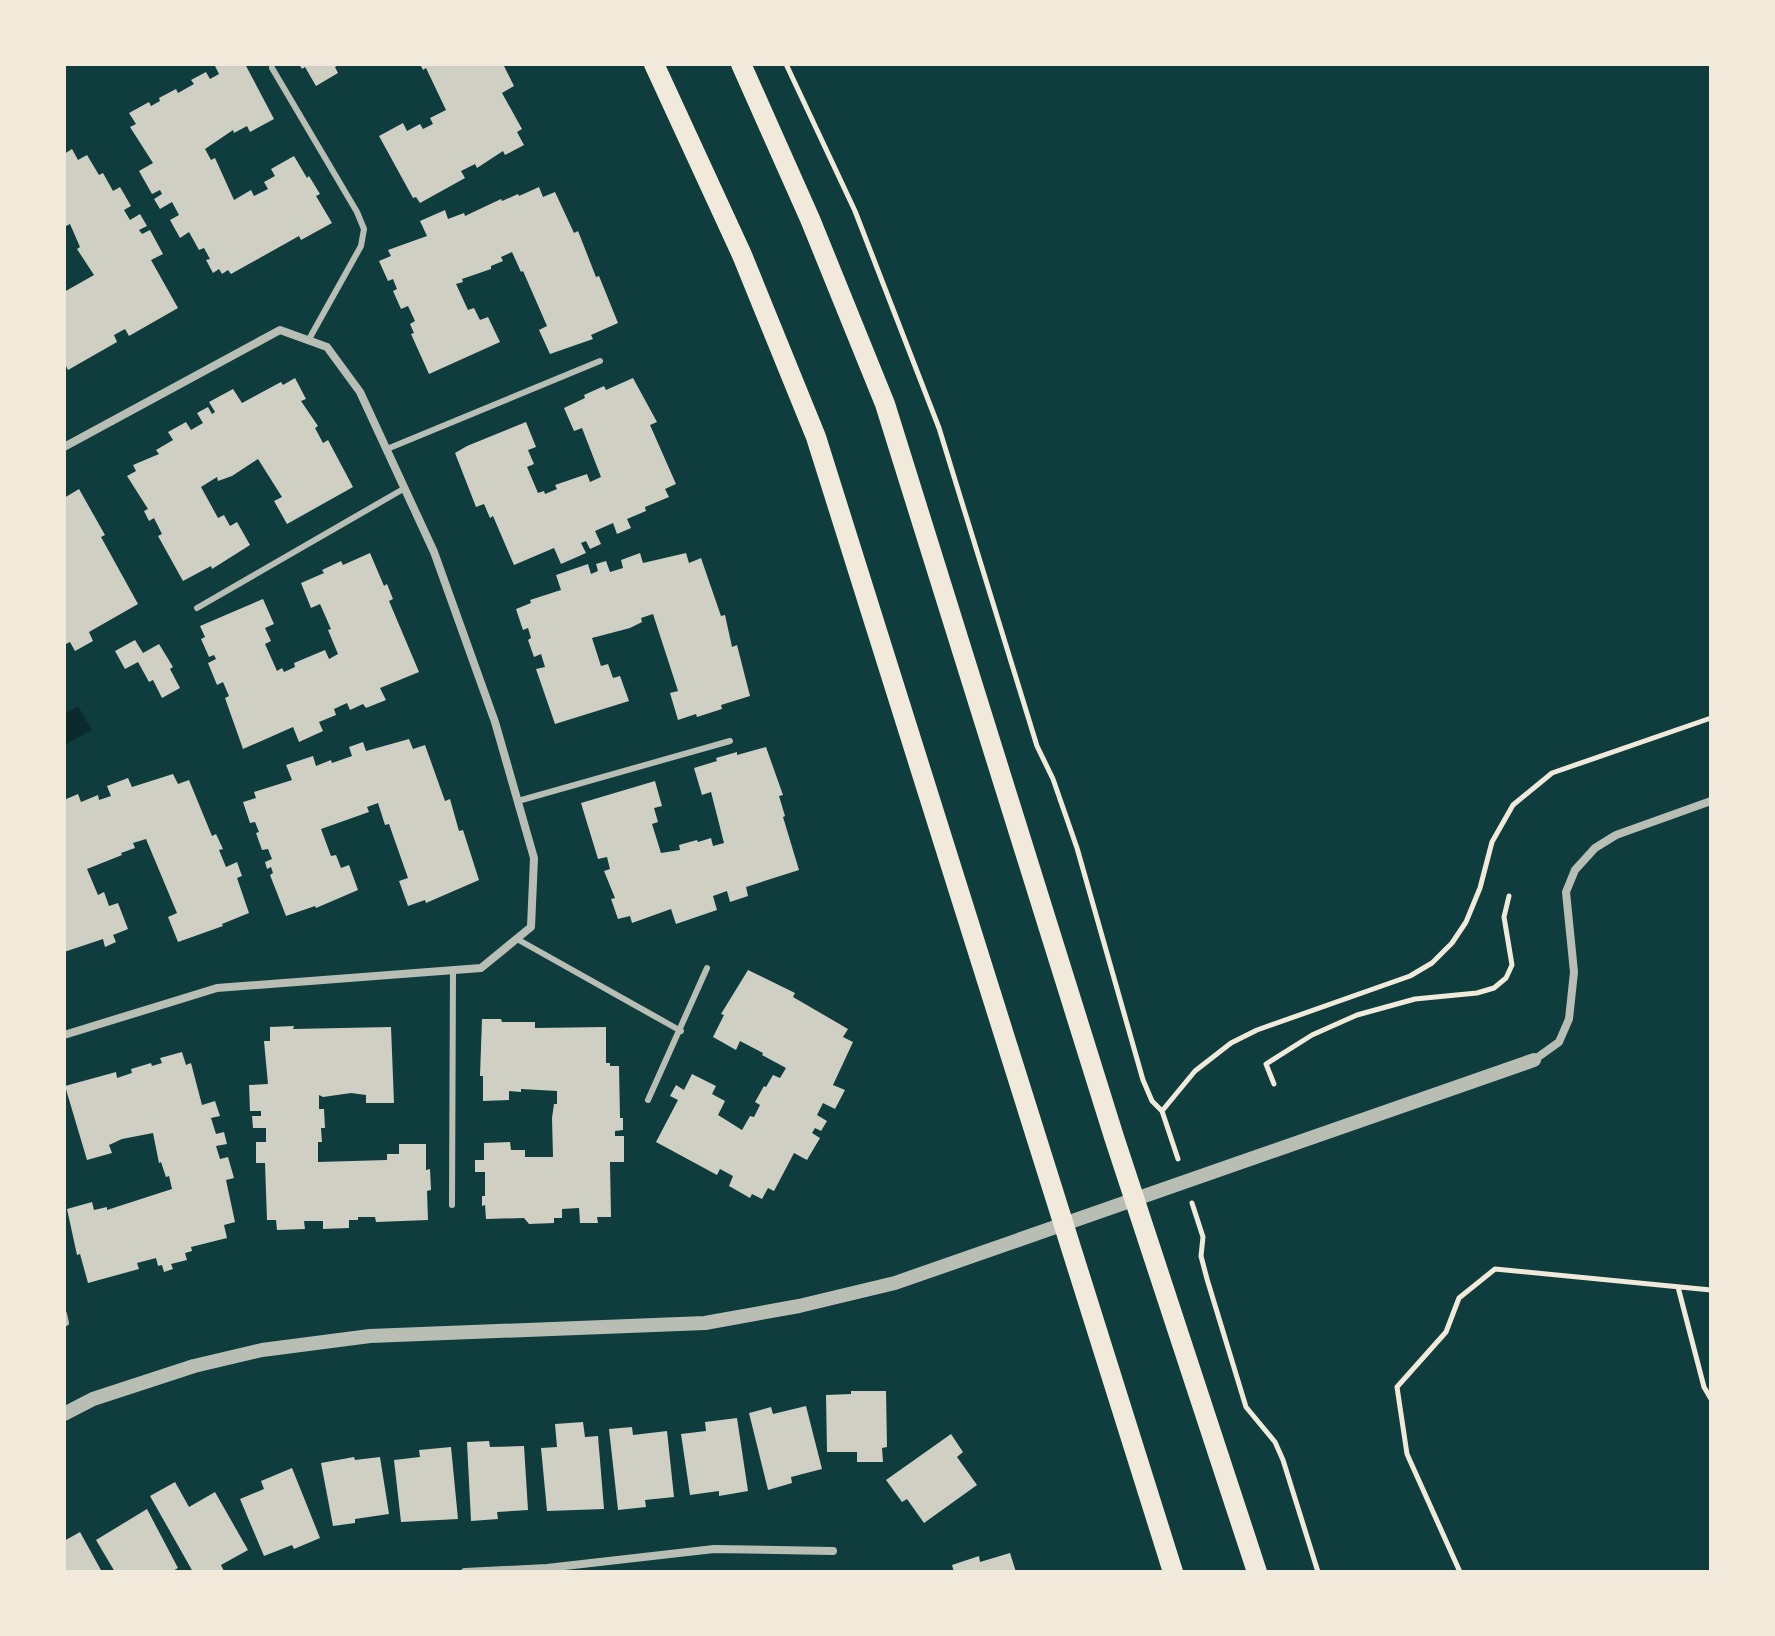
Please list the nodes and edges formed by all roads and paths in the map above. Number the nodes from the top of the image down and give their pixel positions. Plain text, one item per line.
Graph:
1 (654, 64) edge
2 (741, 64) edge
3 (786, 64) edge
4 (272, 68) dead end
5 (308, 341) junction
6 (600, 361) dead end
7 (64, 447) edge
8 (387, 449) junction
9 (405, 488) junction
10 (197, 608) dead end
11 (1711, 718) edge
12 (730, 741) dead end
13 (518, 801) junction
14 (1711, 801) edge
15 (1509, 896) dead end
16 (517, 939) junction
17 (707, 968) dead end
18 (453, 970) junction
19 (681, 1031) junction
20 (64, 1035) edge
21 (1534, 1060) joint
22 (1274, 1084) dead end
23 (648, 1100) dead end
24 (1135, 1198) junction
25 (452, 1205) dead end
26 (1063, 1223) junction
27 (1203, 1245) dead end
28 (1678, 1287) junction
29 (1711, 1290) edge
30 (64, 1314) edge
31 (66, 1323) dead end
32 (1711, 1399) edge
33 (64, 1414) edge
34 (833, 1551) dead end
35 (548, 1570) edge
36 (465, 1572) edge
37 (1173, 1572) edge
38 (1257, 1572) edge
39 (1318, 1572) edge
40 (1460, 1572) edge

1 - 26 main road
2 - 24 main road
3 - 11 path
4 - 5 lane
5 - 7 street
5 - 8 street
6 - 8 lane
8 - 9 street
9 - 10 lane
9 - 13 street
12 - 13 lane
13 - 16 street
14 - 21 street
15 - 22 path
16 - 18 street
16 - 19 lane
17 - 19 lane
18 - 20 street
18 - 25 lane
19 - 23 lane
21 - 24 street
24 - 26 street
24 - 38 main road
26 - 33 street
26 - 37 main road
27 - 39 path
28 - 29 path
28 - 32 path
28 - 40 path
30 - 31 lane
34 - 35 street
35 - 36 street

